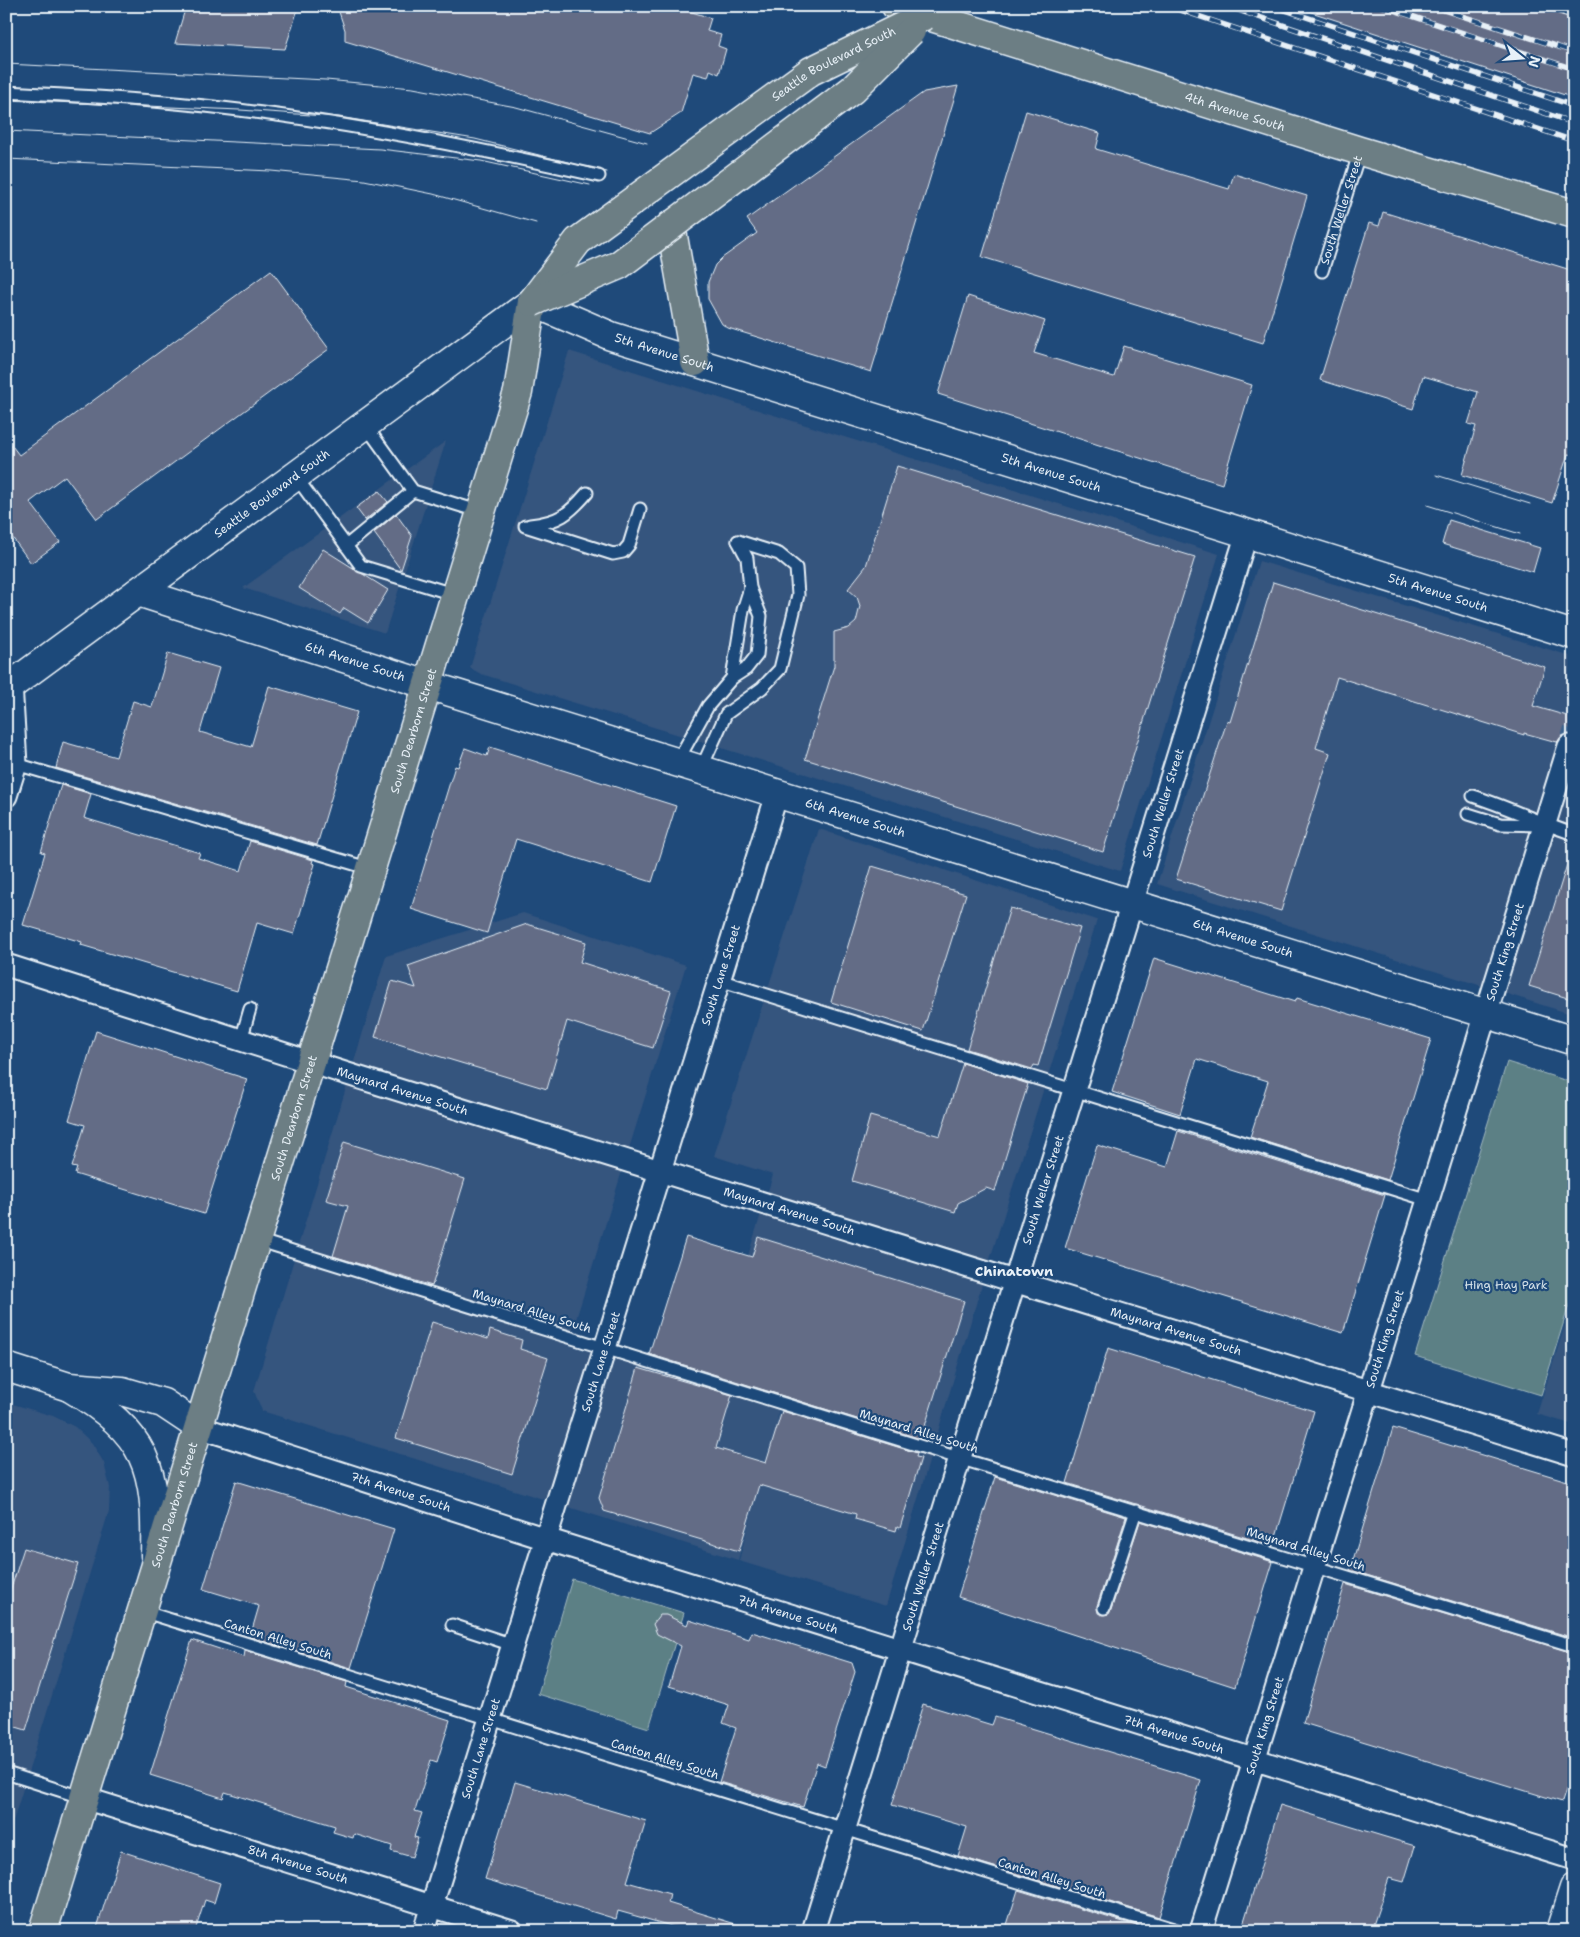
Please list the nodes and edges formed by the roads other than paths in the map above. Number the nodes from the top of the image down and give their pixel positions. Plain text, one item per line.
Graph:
1 (896, 6) edge
2 (926, 16) junction
3 (6, 92) edge
4 (1360, 150) junction
5 (599, 176) dead end
6 (1574, 214) edge
7 (672, 225) junction
8 (1322, 271) dead end
9 (532, 302) junction
10 (695, 362) junction
11 (366, 426) junction
12 (296, 477) junction
13 (413, 491) junction
14 (587, 492) dead end
15 (640, 510) dead end
16 (481, 512) junction
17 (1247, 533) junction
18 (346, 546) junction
19 (750, 588) junction
20 (138, 592) junction
21 (456, 595) junction
22 (1574, 635) edge
23 (732, 678) junction
24 (8, 685) edge
25 (428, 685) junction
26 (1568, 746) dead end
27 (16, 764) junction
28 (689, 765) junction
29 (777, 794) junction
30 (6, 796) edge
31 (1473, 796) dead end
32 (1468, 814) dead end
33 (1544, 825) junction
34 (1574, 834) edge
35 (371, 869) junction
36 (1132, 903) junction
37 (6, 965) edge
38 (719, 980) junction
39 (250, 1009) dead end
40 (1486, 1014) junction
41 (241, 1040) junction
42 (1574, 1041) edge
43 (311, 1063) junction
44 (1074, 1090) junction
45 (660, 1171) junction
46 (1428, 1200) junction
47 (257, 1240) junction
48 (1014, 1281) junction
49 (605, 1348) junction
50 (6, 1367) edge
51 (69, 1387) junction
52 (1368, 1391) junction
53 (199, 1427) junction
54 (1574, 1455) edge
55 (959, 1458) junction
56 (1136, 1511) junction
57 (546, 1539) junction
58 (1314, 1566) junction
59 (155, 1571) junction
60 (1104, 1608) dead end
61 (142, 1611) junction
62 (452, 1625) dead end
63 (513, 1644) junction
64 (1574, 1646) edge
65 (900, 1650) junction
66 (490, 1719) junction
67 (1254, 1759) junction
68 (6, 1773) edge
69 (84, 1798) junction
70 (844, 1829) junction
71 (1574, 1859) edge
72 (1574, 1888) edge
73 (432, 1906) junction
74 (43, 1931) edge
75 (424, 1931) edge
76 (512, 1931) edge
77 (813, 1931) edge
78 (1180, 1931) edge
79 (1201, 1931) edge
80 (1560, 1931) edge

1 - 2 main road, 4th Avenue South
2 - 4 main road, 4th Avenue South
2 - 7 main road, Seattle Boulevard South, bridge
2 - 9 main road, Seattle Boulevard South, bridge
3 - 5 lane
4 - 6 main road, 4th Avenue South
4 - 8 lane, South Weller Street
7 - 9 main road, Seattle Boulevard South, bridge
7 - 10 main road
9 - 10 main road, 5th Avenue South
9 - 11 main road, Seattle Boulevard South
9 - 16 main road, South Dearborn Street
10 - 17 main road, 5th Avenue South
11 - 12 main road, Seattle Boulevard South
11 - 13 lane
12 - 18 lane
12 - 20 main road, Seattle Boulevard South
13 - 16 lane
13 - 18 lane
14 - 15 lane
16 - 21 main road, South Dearborn Street
17 - 22 main road, 5th Avenue South
17 - 36 street, South Weller Street
18 - 21 lane
19 - 23 lane
19 - 23 lane
19 - 28 lane
20 - 24 main road, Seattle Boulevard South
20 - 25 main road, 6th Avenue South
21 - 25 main road, South Dearborn Street
23 - 28 lane
24 - 27 street
25 - 28 main road, 6th Avenue South
25 - 35 main road, South Dearborn Street
26 - 33 street, South King Street
27 - 30 street
27 - 35 lane
28 - 29 main road, 6th Avenue South
29 - 36 main road, 6th Avenue South
29 - 38 street, South Lane Street
31 - 33 lane
32 - 33 lane
33 - 34 lane
33 - 40 street, South King Street
35 - 43 main road, South Dearborn Street
36 - 40 main road, 6th Avenue South
36 - 44 street, South Weller Street
37 - 41 street, Maynard Avenue South
38 - 44 lane
38 - 45 street, South Lane Street
39 - 41 lane
40 - 42 main road, 6th Avenue South
40 - 46 street, South King Street
41 - 43 street, Maynard Avenue South
43 - 45 street, Maynard Avenue South
43 - 47 main road, South Dearborn Street
44 - 46 lane
44 - 48 street, South Weller Street
45 - 48 street, Maynard Avenue South
45 - 49 street, South Lane Street
46 - 52 street, South King Street
47 - 49 lane, Maynard Alley South
47 - 53 main road, South Dearborn Street
48 - 52 street, Maynard Avenue South
48 - 55 street, South Weller Street
49 - 55 lane, Maynard Alley South
49 - 57 street, South Lane Street
50 - 51 main road, 7th Avenue South
51 - 53 main road, 7th Avenue South
51 - 59 main road
52 - 54 street, Maynard Avenue South
52 - 58 street, South King Street
53 - 57 street, 7th Avenue South
53 - 59 main road, South Dearborn Street
55 - 56 lane, Maynard Alley South
55 - 65 street, South Weller Street
56 - 58 lane, Maynard Alley South
56 - 60 lane
57 - 63 street, South Lane Street
57 - 65 street, 7th Avenue South
58 - 64 lane, Maynard Alley South
58 - 67 street, South King Street
59 - 61 main road, South Dearborn Street
61 - 66 lane, Canton Alley South
61 - 69 main road, South Dearborn Street
62 - 63 lane
63 - 66 street, South Lane Street
65 - 67 street, 7th Avenue South
65 - 70 street, South Weller Street
66 - 70 lane, Canton Alley South
66 - 73 street, South Lane Street
67 - 71 street, 7th Avenue South
67 - 79 street, South King Street
68 - 69 lane
69 - 73 street, 8th Avenue South
69 - 74 main road, South Dearborn Street
70 - 77 street, South Weller Street
70 - 78 lane, Canton Alley South
72 - 80 main road
73 - 75 street, South Lane Street
73 - 76 street, 8th Avenue South

